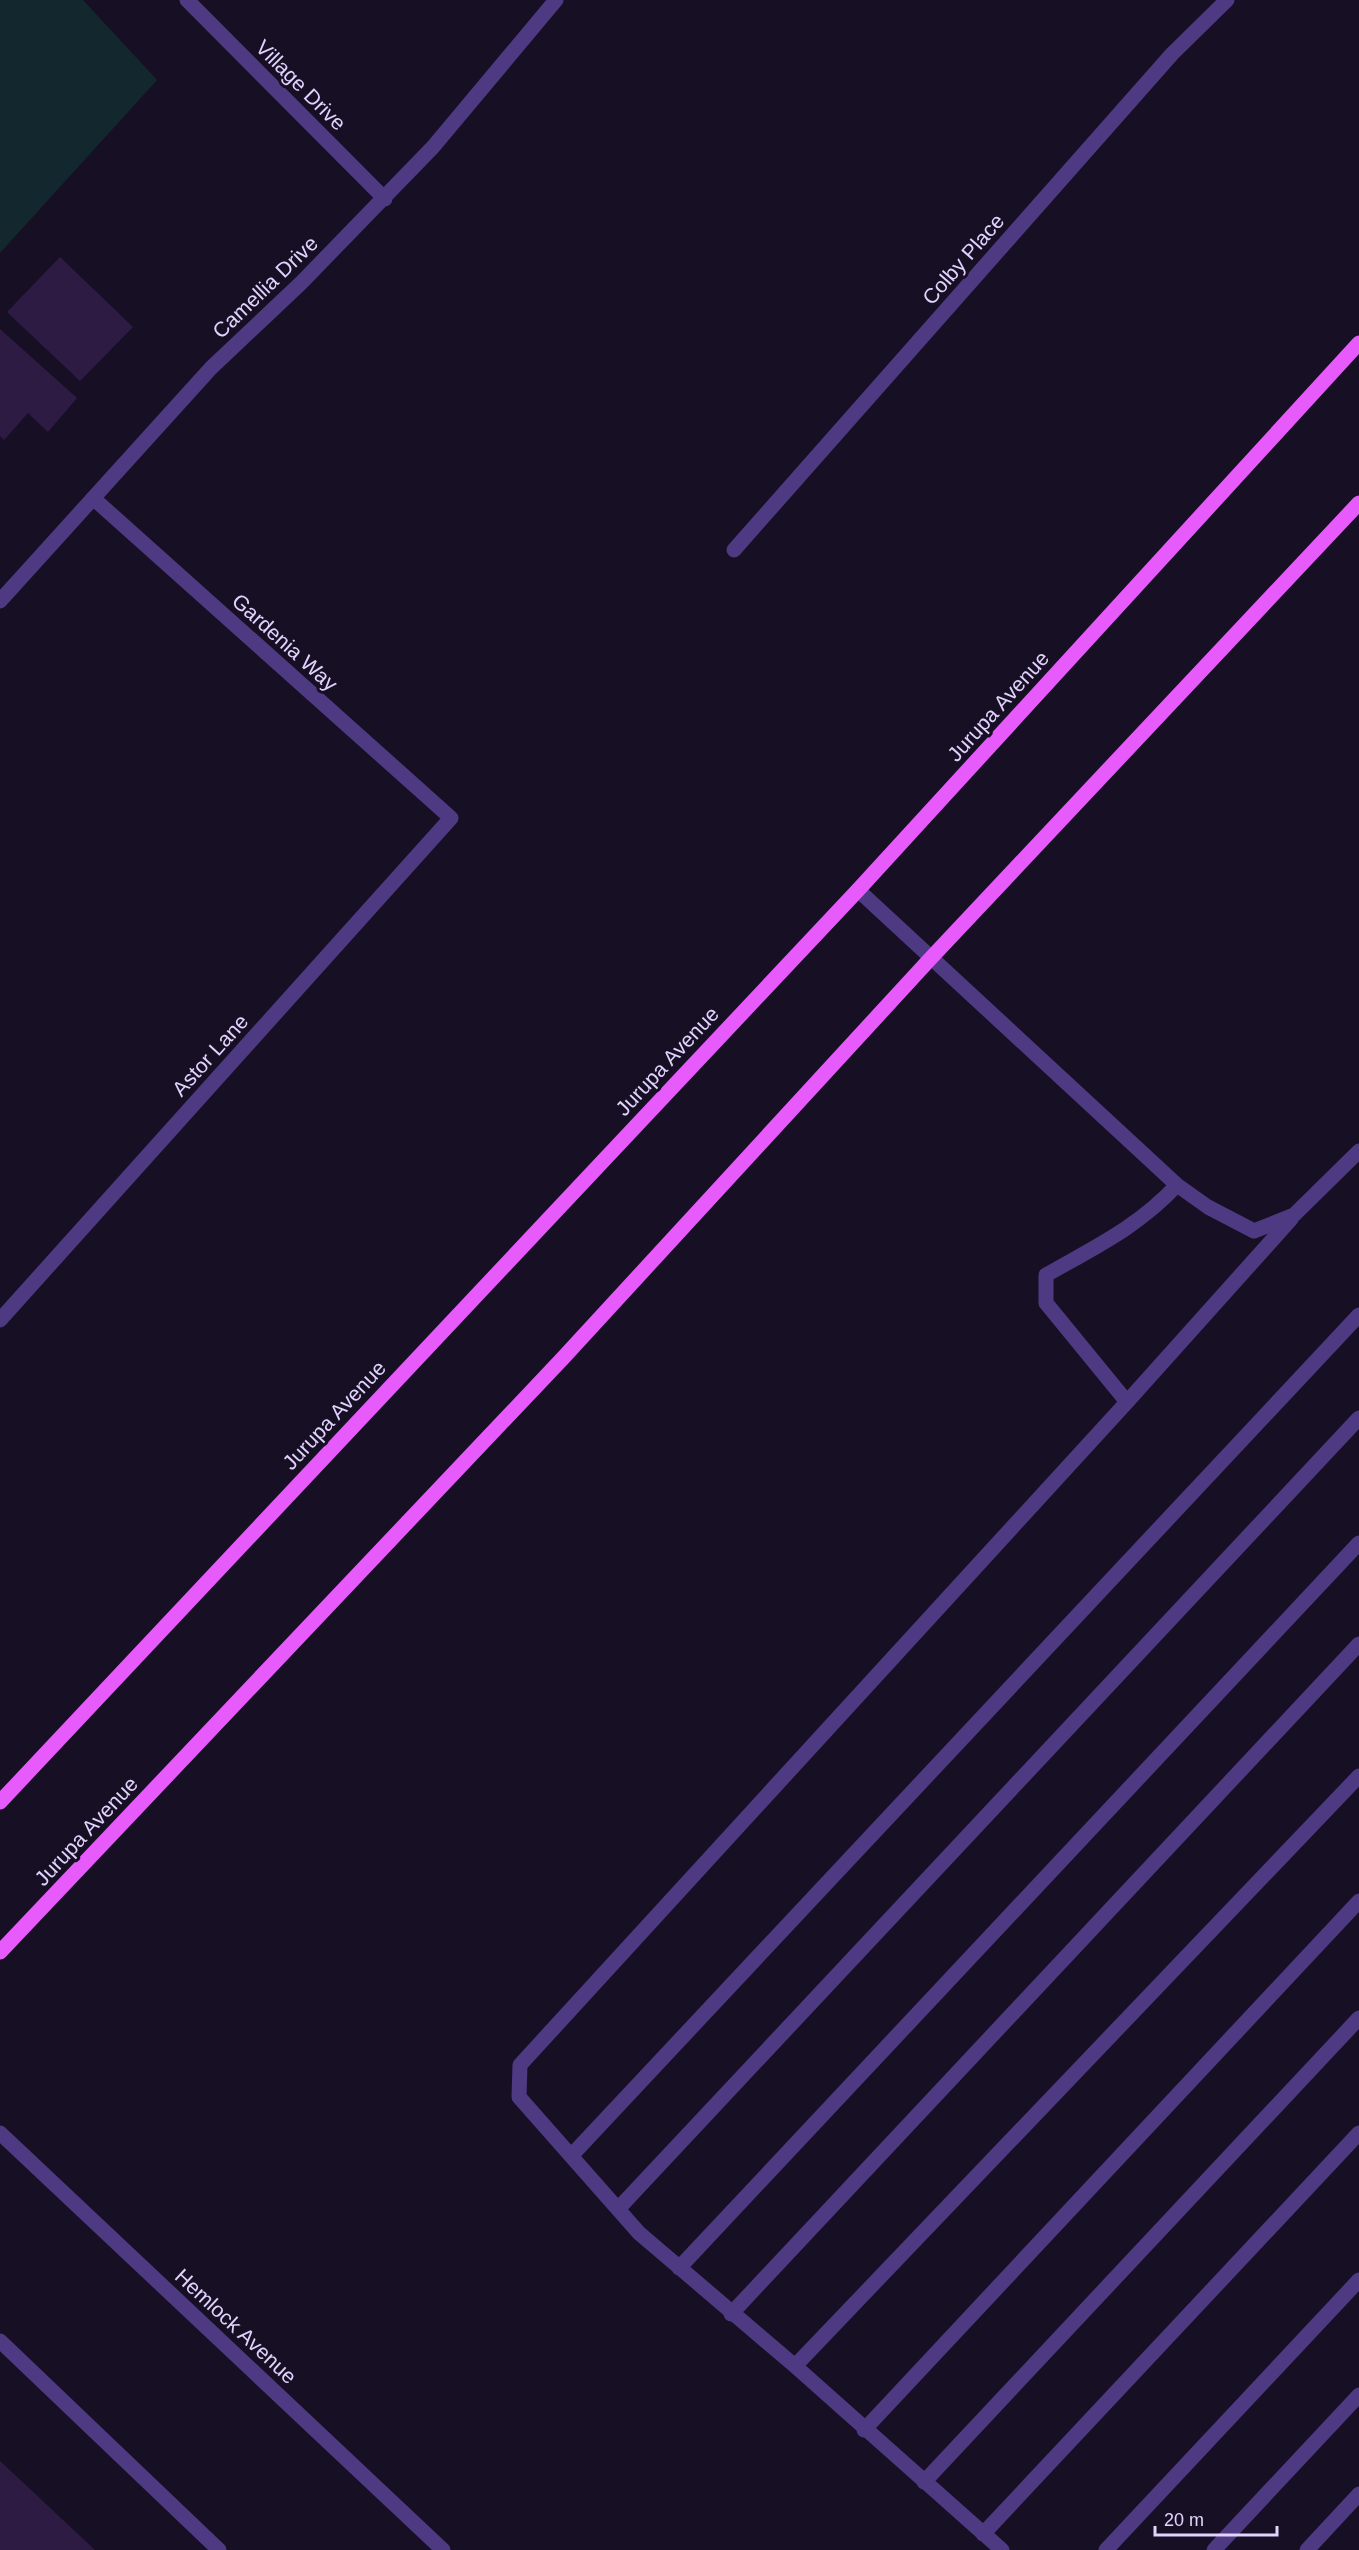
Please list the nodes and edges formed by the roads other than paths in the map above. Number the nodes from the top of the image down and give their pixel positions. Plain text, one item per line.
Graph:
1 (187, 0) edge
2 (556, 0) edge
3 (1227, 0) edge
4 (385, 199) junction
5 (1359, 343) edge
6 (93, 498) junction
7 (1359, 503) edge
8 (734, 550) dead end
9 (0, 601) edge
10 (451, 818) joint
11 (858, 890) junction
12 (930, 959) junction
13 (1359, 1151) edge
14 (1177, 1185) junction
15 (1294, 1215) junction
16 (1359, 1315) edge
17 (0, 1320) edge
18 (1127, 1402) junction
19 (1359, 1418) edge
20 (1359, 1543) edge
21 (1359, 1644) edge
22 (1359, 1776) edge
23 (0, 1802) edge
24 (1359, 1901) edge
25 (0, 1952) edge
26 (1359, 2018) edge
27 (0, 2133) edge
28 (1359, 2133) edge
29 (571, 2156) junction
30 (618, 2210) junction
31 (679, 2268) junction
32 (1359, 2280) edge
33 (731, 2314) junction
34 (0, 2341) edge
35 (795, 2366) junction
36 (1359, 2395) edge
37 (864, 2430) junction
38 (924, 2482) junction
39 (1359, 2494) edge
40 (983, 2534) junction
41 (219, 2550) edge
42 (443, 2550) edge
43 (1002, 2550) edge
44 (1106, 2550) edge
45 (1214, 2550) edge
46 (1307, 2550) edge

1 - 4 street, Village Drive
2 - 4 street, Camellia Drive
3 - 8 street, Colby Place
4 - 6 street, Camellia Drive
5 - 11 main road, Jurupa Avenue
6 - 9 street, Camellia Drive
6 - 10 street, Gardenia Way
7 - 12 main road, Jurupa Avenue
10 - 17 street, Astor Lane
11 - 12 street
11 - 23 main road, Jurupa Avenue
12 - 14 street
12 - 25 main road, Jurupa Avenue
13 - 15 street
14 - 15 street
14 - 18 street
15 - 18 street
16 - 29 street
18 - 29 street
19 - 30 street
20 - 31 street
21 - 33 street
22 - 35 street
24 - 37 street
26 - 38 street
27 - 42 street, Hemlock Avenue
28 - 40 street
29 - 30 street
30 - 31 street
31 - 33 street
32 - 44 street
33 - 35 street
34 - 41 street
35 - 37 street
36 - 45 street
37 - 38 street
38 - 40 street
39 - 46 street
40 - 43 street

